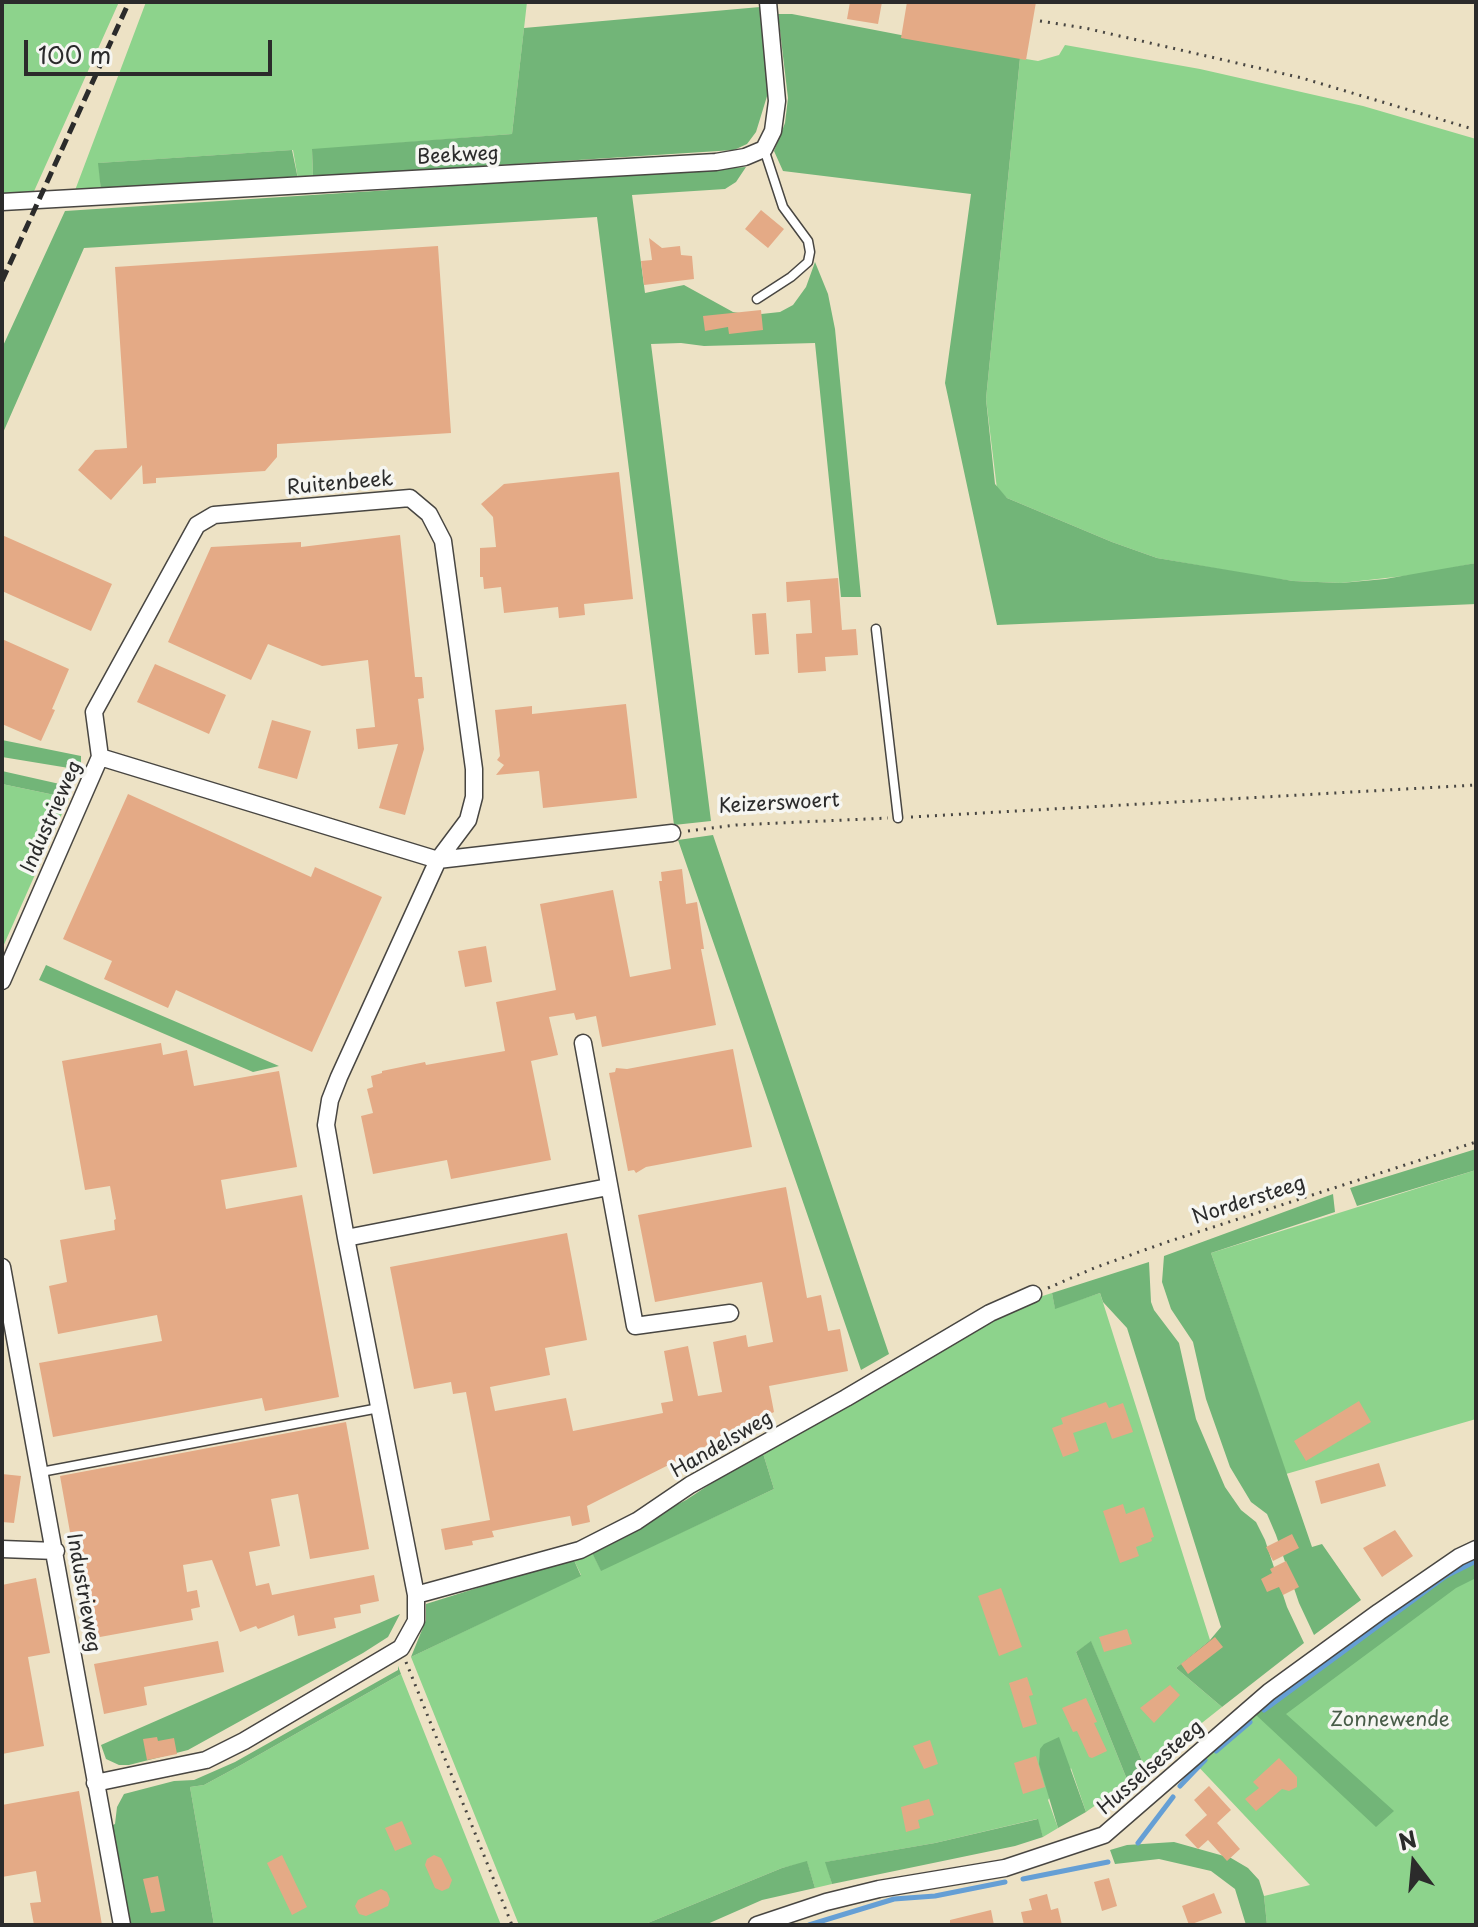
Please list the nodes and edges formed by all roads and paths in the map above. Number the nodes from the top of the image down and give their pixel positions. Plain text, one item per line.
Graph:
1 (768, 2) edge
2 (1040, 21) dead end
3 (1476, 130) edge
4 (764, 149) junction
5 (2, 202) edge
6 (757, 299) dead end
7 (876, 629) dead end
8 (100, 757) junction
9 (1476, 785) edge
10 (898, 818) junction
11 (672, 833) joint
12 (438, 860) junction
13 (2, 981) edge
14 (583, 1043) dead end
15 (1476, 1142) edge
16 (608, 1187) junction
17 (346, 1238) junction
18 (2, 1267) edge
19 (1033, 1294) joint
20 (730, 1313) dead end
21 (380, 1408) junction
22 (41, 1472) junction
23 (2, 1549) edge
24 (1476, 1549) edge
25 (56, 1551) junction
26 (416, 1595) junction
27 (401, 1648) junction
28 (95, 1783) junction
29 (122, 1925) edge
30 (512, 1925) edge
31 (757, 1925) edge

1 - 4 street
2 - 3 path
4 - 5 street, Beekweg
4 - 6 lane
7 - 10 lane
8 - 12 street
8 - 12 street, Ruitenbeek
8 - 13 street, Industrieweg
9 - 10 path, Keizerswoert
10 - 11 path, Keizerswoert
11 - 12 street
12 - 17 street
14 - 16 street
15 - 19 path, Nordersteeg
16 - 17 street
16 - 20 street
17 - 21 street
18 - 22 street, Industrieweg
19 - 26 street, Handelsweg
21 - 22 lane
21 - 26 street
22 - 25 street, Industrieweg
23 - 25 street
24 - 31 street, Husselsesteeg
25 - 28 street, Industrieweg
26 - 27 street
27 - 28 street
27 - 30 path
28 - 29 street, Industrieweg

